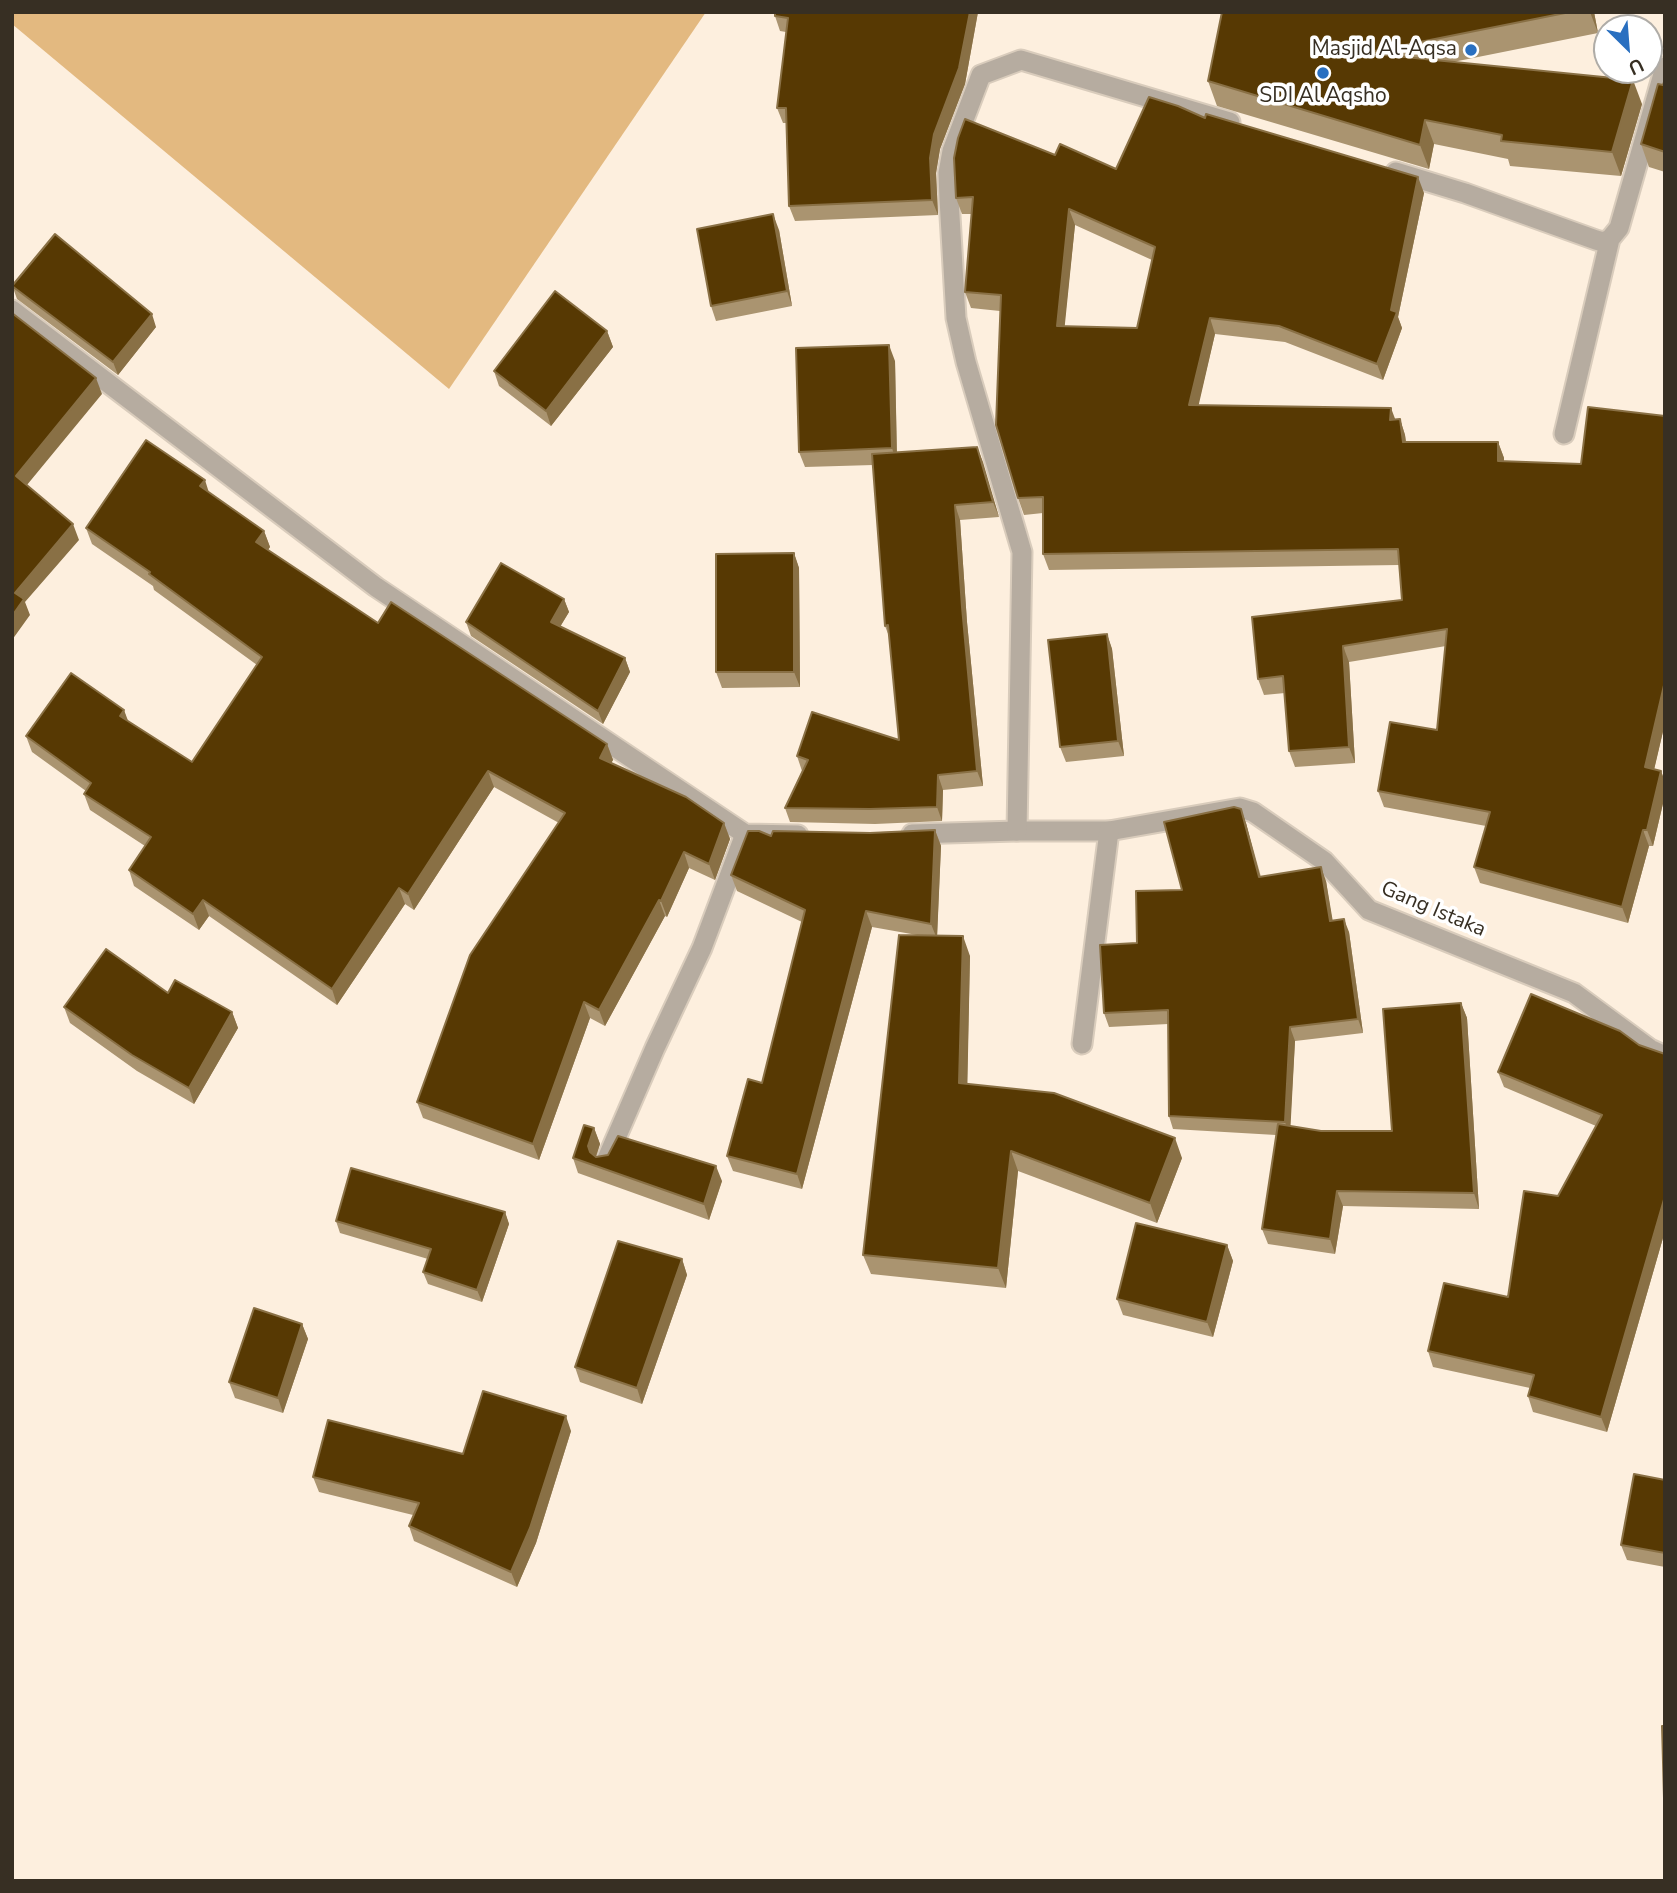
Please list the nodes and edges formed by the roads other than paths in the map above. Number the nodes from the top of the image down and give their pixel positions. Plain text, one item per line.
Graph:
1 (1665, 66) edge
2 (1252, 128) edge
3 (1372, 165) edge
4 (1610, 239) junction
5 (12, 310) edge
6 (1564, 434) dead end
7 (1017, 831) junction
8 (1110, 831) junction
9 (745, 834) junction
10 (823, 835) edge
11 (887, 835) edge
12 (1082, 1044) dead end
13 (1665, 1056) edge
14 (607, 1161) edge

1 - 4 street
2 - 7 street
3 - 4 street
4 - 6 street
5 - 9 street
7 - 8 street, Gang Istaka
7 - 11 street, Gang Istaka
8 - 12 street
8 - 13 street, Gang Istaka
9 - 10 street
9 - 14 street

